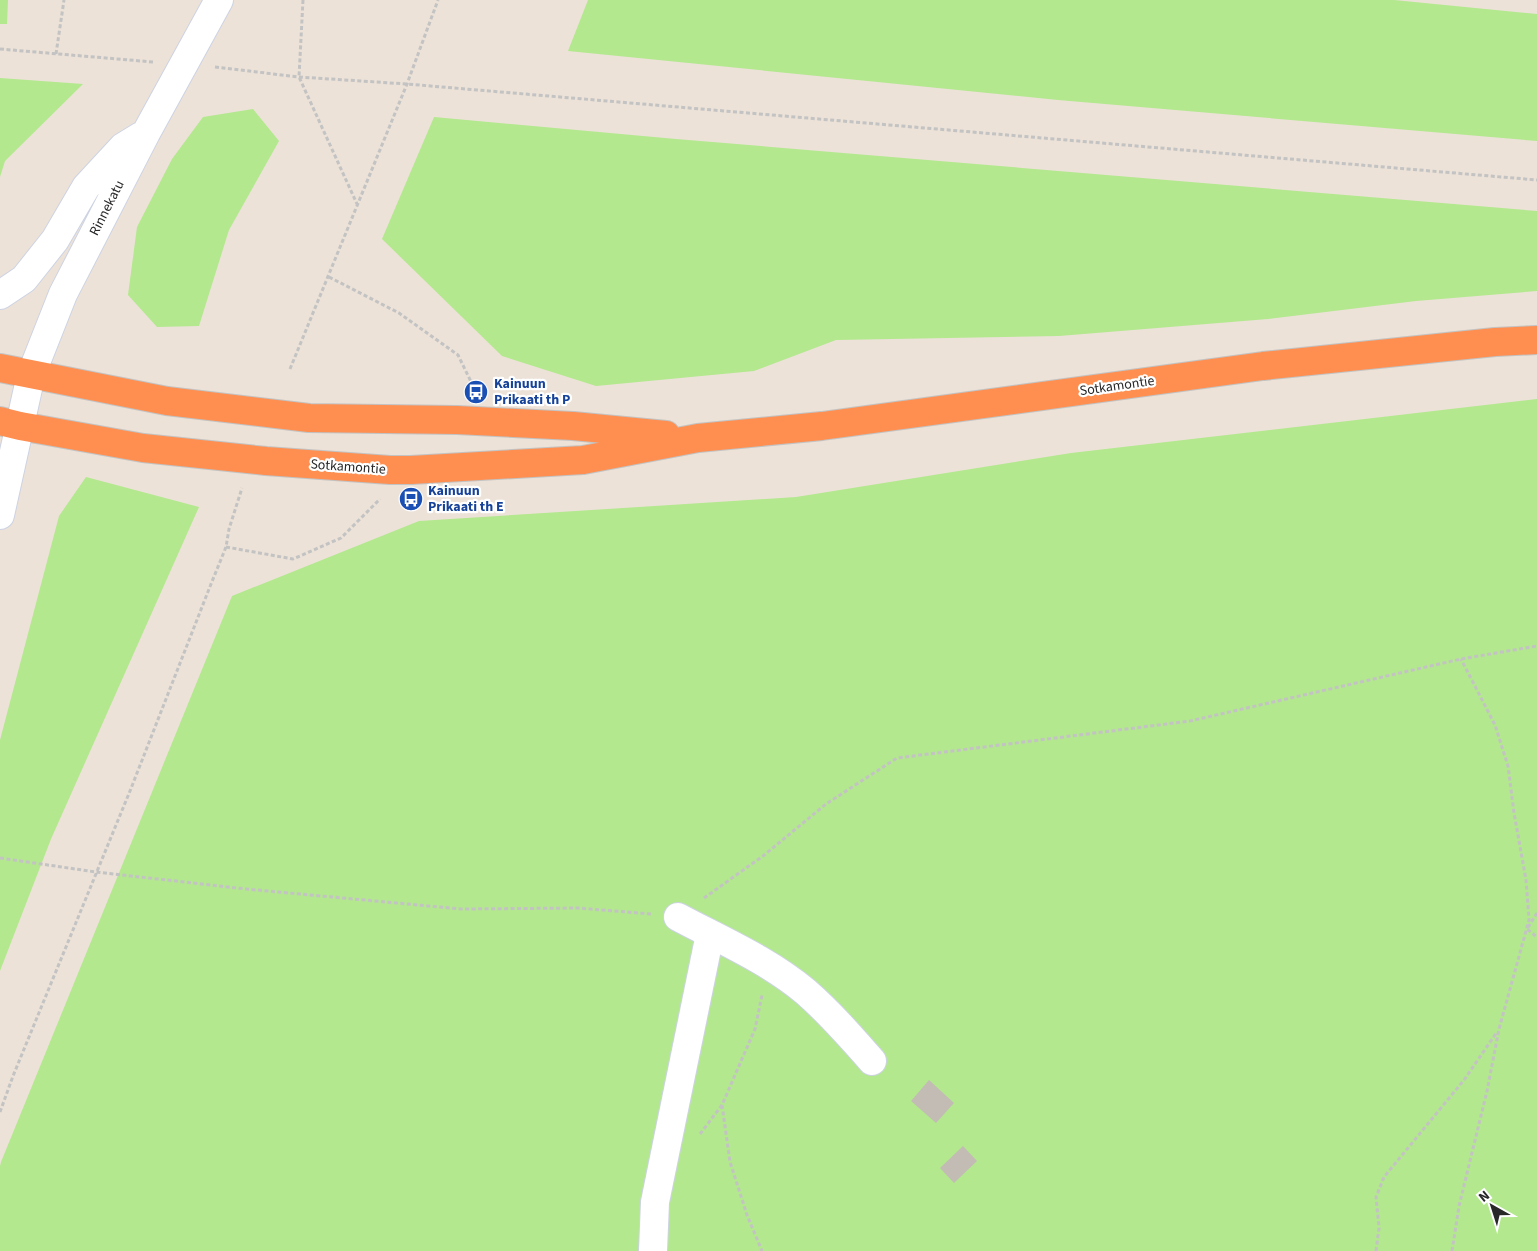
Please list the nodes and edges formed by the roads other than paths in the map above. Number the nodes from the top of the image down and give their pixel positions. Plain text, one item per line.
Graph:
1 (219, 0) edge
2 (146, 133) junction
3 (0, 295) edge
4 (1537, 340) edge
5 (0, 368) edge
6 (31, 375) junction
7 (10, 424) edge
8 (698, 438) junction
9 (0, 515) edge
10 (678, 917) road end
11 (710, 934) junction
12 (872, 1061) dead end
13 (653, 1251) edge

1 - 2 street, Rinnekatu
2 - 3 street
2 - 6 street, Rinnekatu
4 - 8 highway, Sotkamontie
5 - 6 highway, Sotkamontie
6 - 7 street, Rinnekatu
6 - 8 highway, Sotkamontie
7 - 8 highway, Sotkamontie
7 - 9 street, Rinnekatu
10 - 11 street
11 - 12 street
11 - 13 street

